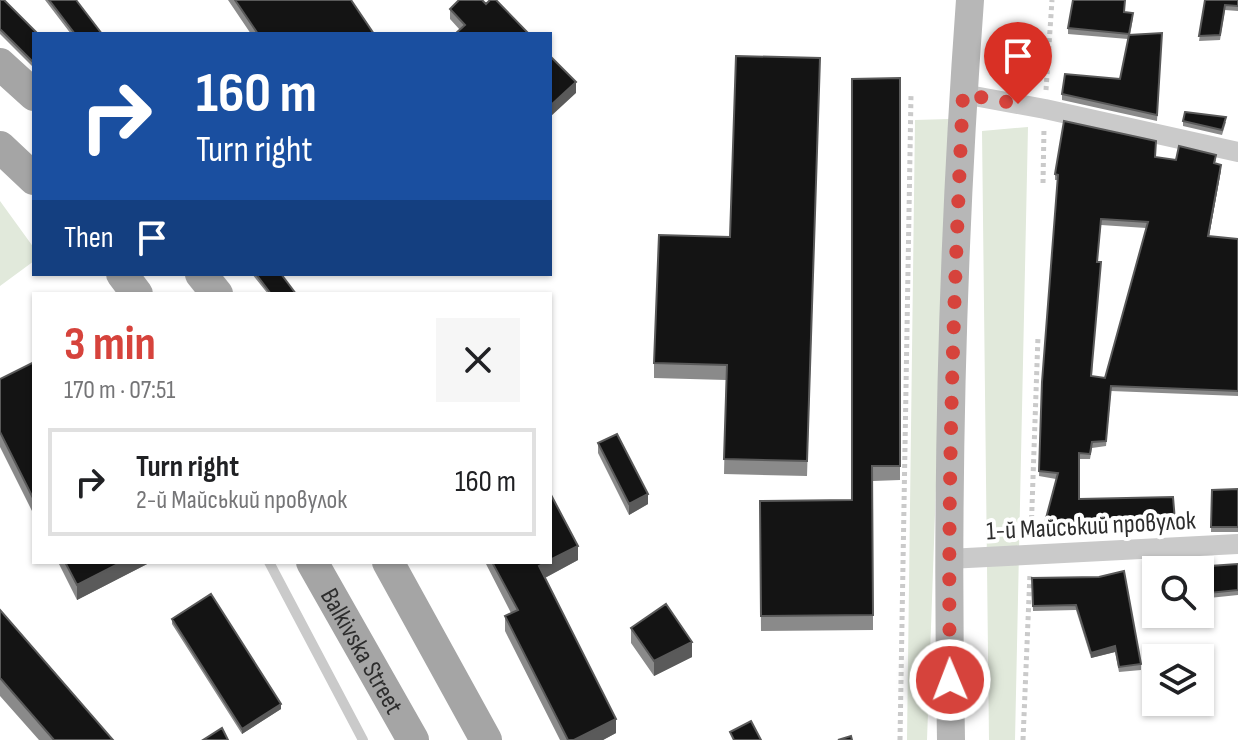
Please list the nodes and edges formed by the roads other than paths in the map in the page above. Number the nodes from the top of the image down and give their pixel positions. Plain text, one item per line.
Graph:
1 (970, 0) edge
2 (0, 64) edge
3 (32, 93) edge
4 (963, 94) junction
5 (0, 147) edge
6 (1238, 152) edge
7 (32, 177) edge
8 (203, 276) edge
9 (215, 292) edge
10 (1238, 544) edge
11 (948, 559) junction
12 (270, 564) edge
13 (313, 564) edge
14 (389, 564) edge
15 (363, 740) edge
16 (413, 740) edge
17 (486, 740) edge
18 (951, 740) edge

1 - 4 main road
2 - 3 main road
4 - 6 street
4 - 11 main road
5 - 7 main road
8 - 9 main road
10 - 11 street, 1-й Майський провулок
11 - 18 main road
12 - 15 lane
13 - 16 main road, Balkivska Street
14 - 17 main road

